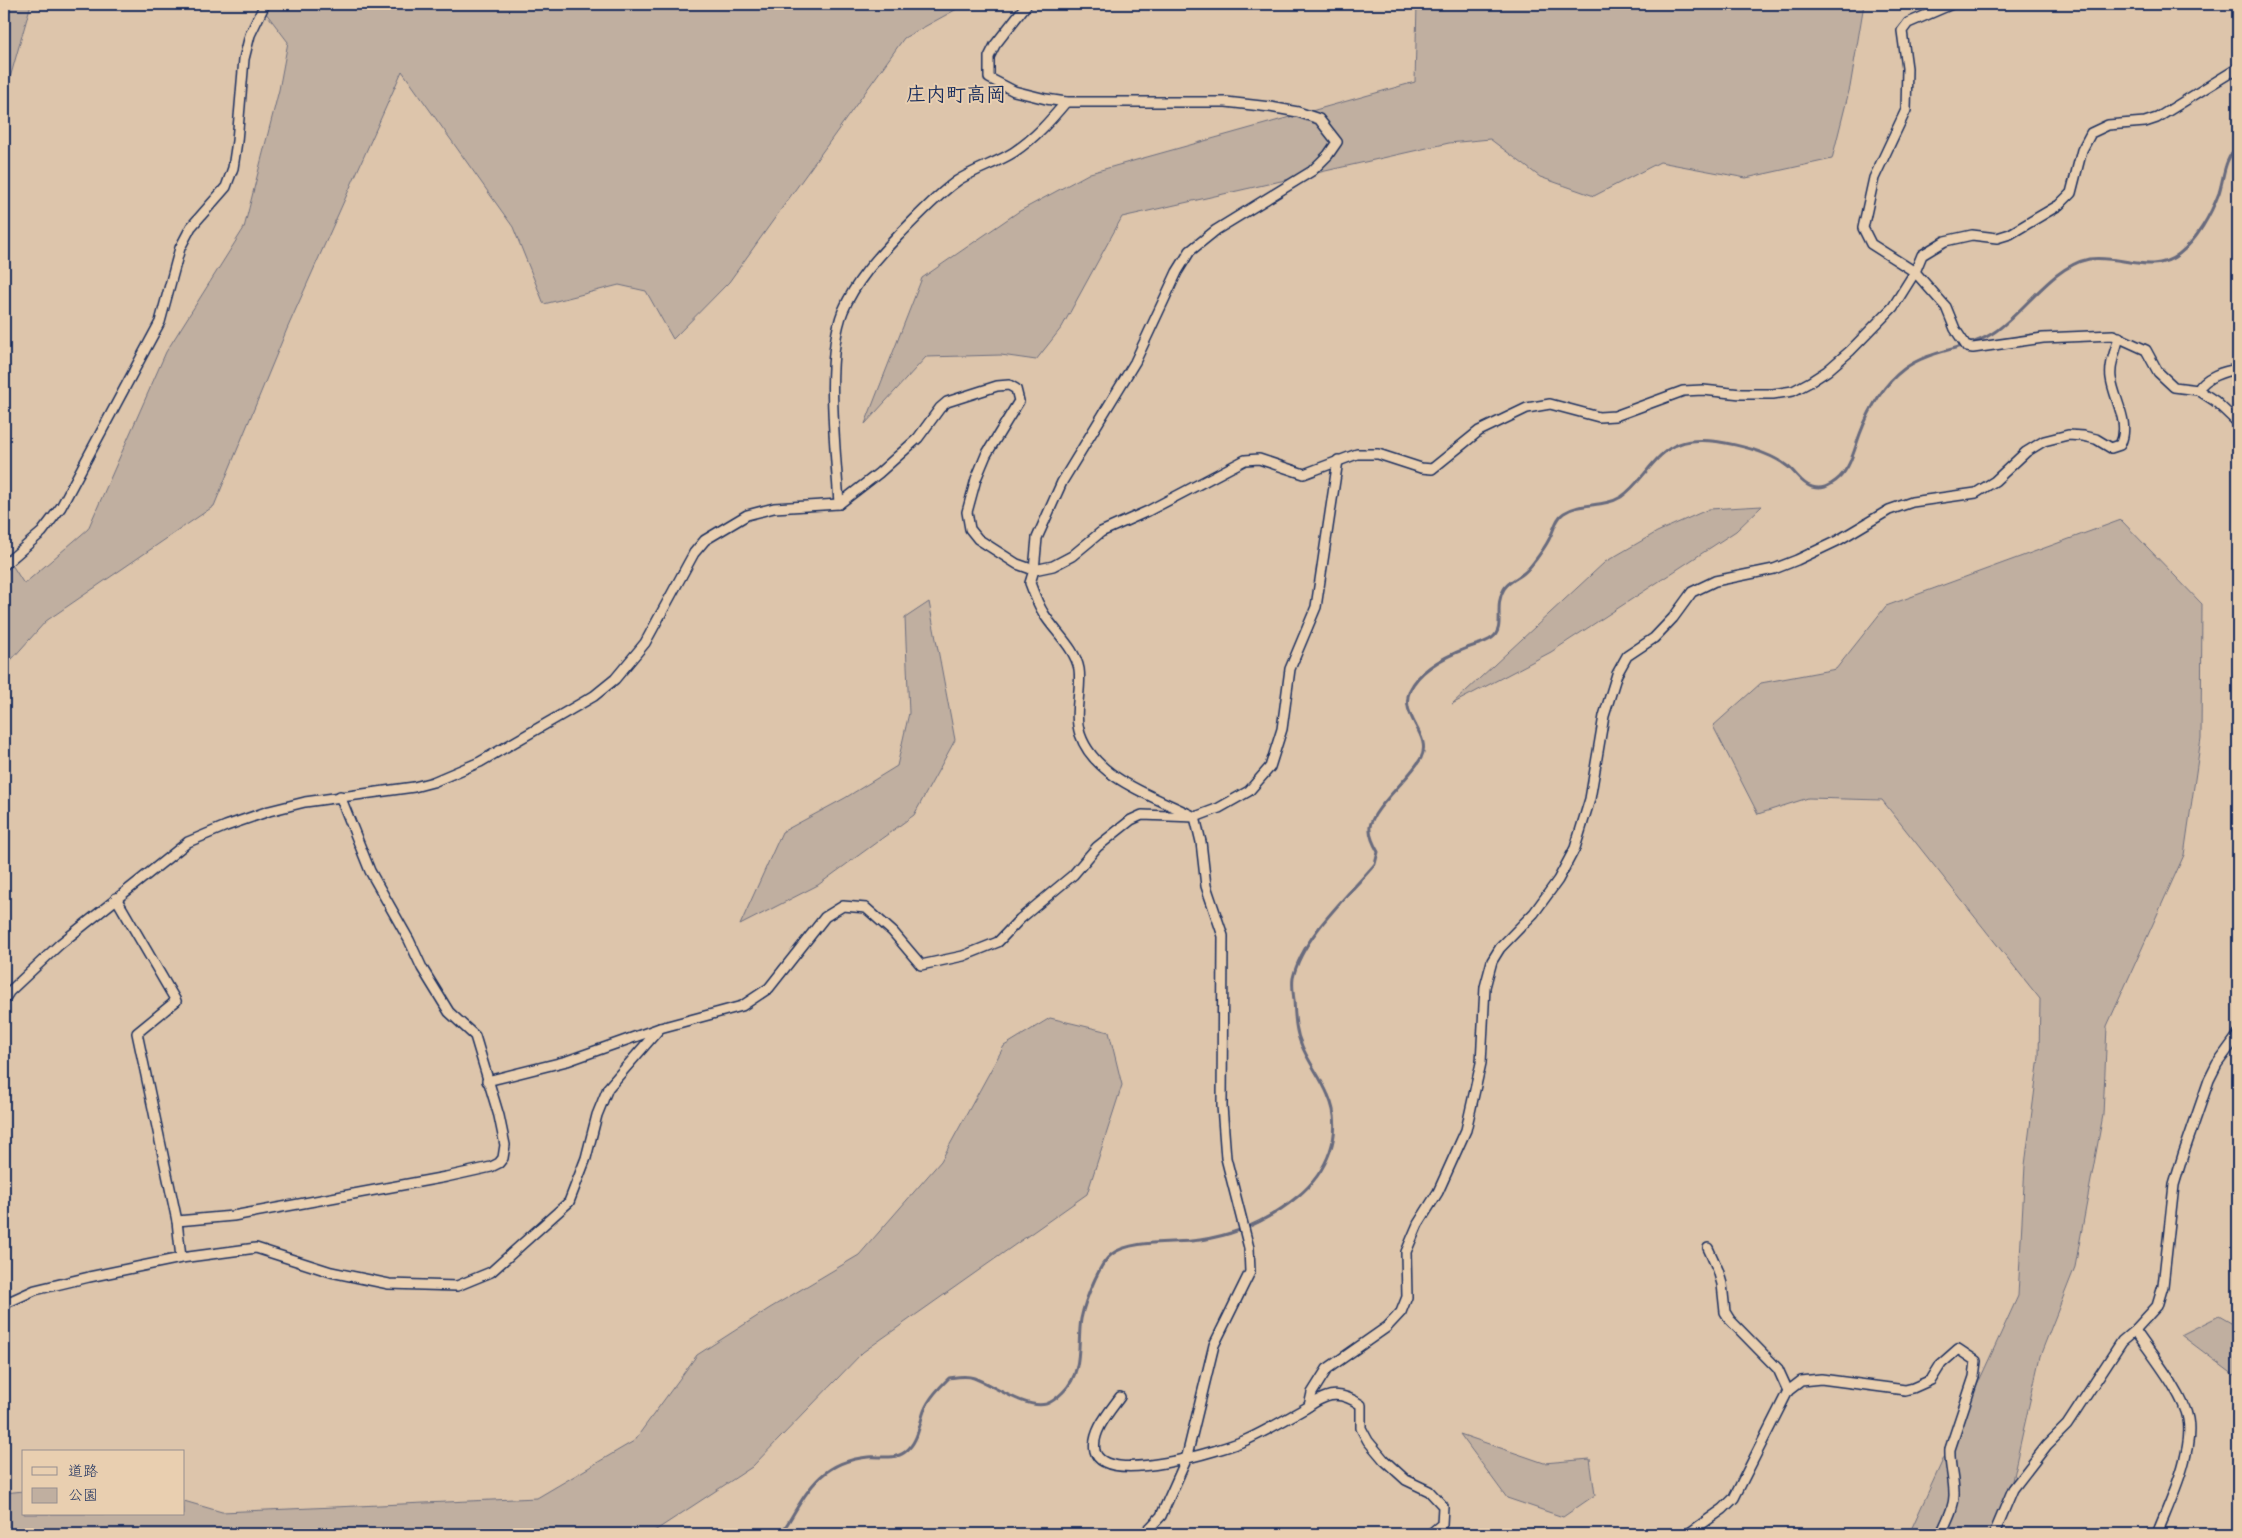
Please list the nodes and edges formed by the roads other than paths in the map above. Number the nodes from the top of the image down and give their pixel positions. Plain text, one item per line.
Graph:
1 (265, 4) edge
2 (1027, 4) edge
3 (1952, 4) edge
4 (2238, 68) edge
5 (1066, 102) junction
6 (1915, 272) junction
7 (2119, 336) junction
8 (2238, 369) edge
9 (2198, 390) junction
10 (2238, 423) edge
11 (1338, 460) junction
12 (839, 504) junction
13 (4, 565) edge
14 (1034, 570) junction
15 (340, 796) junction
16 (1195, 817) junction
17 (116, 898) junction
18 (4, 1000) edge
19 (660, 1028) junction
20 (2238, 1035) edge
21 (487, 1081) junction
22 (177, 1221) junction
23 (1708, 1248) dead end
24 (181, 1258) junction
25 (4, 1304) edge
26 (2135, 1330) junction
27 (1788, 1391) junction
28 (1120, 1397) dead end
29 (1309, 1406) junction
30 (1186, 1460) junction
31 (1144, 1534) edge
32 (1430, 1534) edge
33 (1688, 1534) edge
34 (1941, 1534) edge
35 (1994, 1534) edge
36 (2158, 1534) edge

1 - 13 street
2 - 5 street
3 - 6 street
4 - 6 street
5 - 12 street
5 - 14 street
6 - 7 street
6 - 11 street
7 - 9 street
7 - 29 street
8 - 9 street
9 - 10 street
11 - 14 street
11 - 16 street
12 - 14 street
12 - 15 street
14 - 16 street
15 - 17 street
15 - 21 street
16 - 19 street
16 - 30 street
17 - 18 street
17 - 22 street
19 - 21 street
19 - 24 street
20 - 26 street
21 - 22 street
22 - 24 street
23 - 27 street
24 - 25 street
26 - 35 street
26 - 36 street
27 - 33 street
27 - 34 street
28 - 30 street
29 - 30 street
29 - 32 street
30 - 31 street

